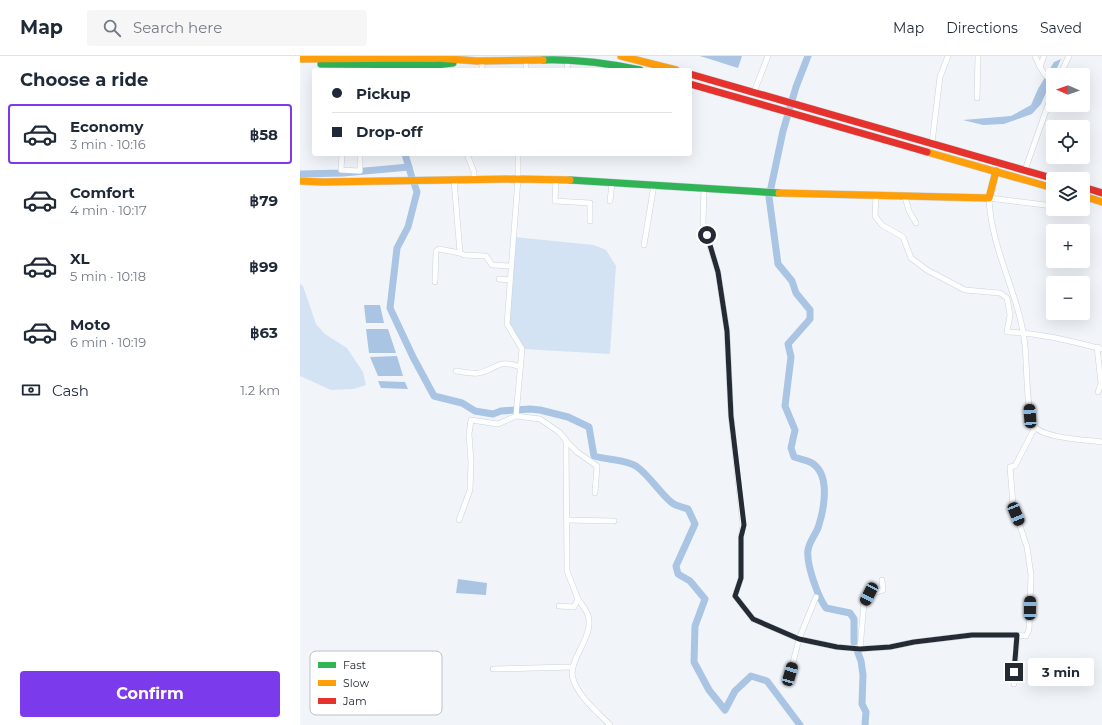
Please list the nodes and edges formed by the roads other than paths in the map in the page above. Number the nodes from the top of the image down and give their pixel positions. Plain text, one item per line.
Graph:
1 (621, 56) edge
2 (768, 56) edge
3 (948, 56) edge
4 (978, 56) edge
5 (1035, 56) edge
6 (1044, 56) edge
7 (1069, 56) edge
8 (300, 59) edge
9 (526, 59) junction
10 (568, 59) junction
11 (480, 61) junction
12 (600, 62) junction
13 (300, 63) edge
14 (437, 67) edge
15 (1040, 67) junction
16 (482, 68) edge
17 (526, 68) edge
18 (567, 68) edge
19 (600, 68) edge
20 (627, 68) edge
21 (668, 68) edge
22 (1063, 68) edge
23 (692, 75) edge
24 (1046, 76) edge
25 (692, 85) edge
26 (754, 92) junction
27 (977, 98) dead end
28 (1046, 111) edge
29 (932, 143) junction
30 (342, 156) edge
31 (360, 156) edge
32 (468, 156) edge
33 (518, 156) edge
34 (1025, 170) junction
35 (996, 171) junction
36 (351, 176) junction
37 (1046, 176) edge
38 (518, 179) junction
39 (454, 180) junction
40 (474, 180) junction
41 (556, 180) junction
42 (300, 181) edge
43 (612, 183) junction
44 (654, 185) junction
45 (1046, 186) edge
46 (704, 188) junction
47 (1090, 189) edge
48 (1102, 193) edge
49 (876, 195) junction
50 (905, 197) junction
51 (989, 198) junction
52 (1090, 198) edge
53 (610, 201) dead end
54 (1102, 202) edge
55 (1046, 205) edge
56 (590, 221) dead end
57 (916, 223) dead end
58 (644, 245) dead end
59 (460, 253) junction
60 (511, 266) junction
61 (499, 279) dead end
62 (510, 280) junction
63 (435, 282) dead end
64 (1023, 332) junction
65 (1100, 348) edge
66 (520, 367) junction
67 (456, 371) dead end
68 (1098, 392) dead end
69 (516, 416) junction
70 (1035, 427) junction
71 (566, 441) junction
72 (1102, 442) edge
73 (595, 493) dead end
74 (459, 520) dead end
75 (567, 520) junction
76 (614, 521) dead end
77 (882, 580) dead end
78 (816, 597) dead end
79 (578, 599) junction
80 (559, 606) dead end
81 (1017, 635) junction
82 (799, 639) junction
83 (860, 649) junction
84 (573, 667) junction
85 (493, 669) dead end
86 (790, 674) dead end
87 (1014, 684) dead end
88 (610, 725) edge

1 - 21 main road
2 - 26 street
3 - 29 street
4 - 27 street
5 - 15 street
6 - 15 street
7 - 22 street
8 - 11 main road
9 - 10 main road
9 - 11 main road
9 - 17 street
10 - 12 main road
10 - 18 street
11 - 13 main road
11 - 14 main road
11 - 16 street
12 - 19 street
12 - 20 main road
13 - 14 main road
15 - 24 street
23 - 26 main road
25 - 35 main road
26 - 29 main road
28 - 34 street
29 - 34 main road
30 - 36 street
31 - 36 street
32 - 40 street
33 - 38 street
34 - 37 main road
35 - 45 main road
35 - 51 main road
36 - 39 main road
36 - 42 main road
38 - 40 main road
38 - 41 main road
38 - 60 street
39 - 40 main road
39 - 59 street
41 - 43 main road
41 - 56 street
43 - 44 main road
43 - 53 street
44 - 46 main road
44 - 58 street
46 - 49 main road
46 - 82 street
47 - 48 main road
49 - 50 main road
49 - 64 street
50 - 51 main road
50 - 57 street
51 - 55 street
51 - 64 street
52 - 54 main road
59 - 60 street
59 - 63 street
60 - 62 street
61 - 62 street
62 - 66 street
64 - 65 street
64 - 70 street
65 - 68 street
66 - 67 street
66 - 69 street
69 - 71 street
69 - 74 street
70 - 72 street
70 - 81 street
71 - 73 street
71 - 75 street
75 - 76 street
75 - 79 street
77 - 83 street
78 - 82 street
79 - 80 street
79 - 84 street
81 - 83 street
81 - 87 street
82 - 83 street
82 - 86 street
84 - 85 street
84 - 88 street

